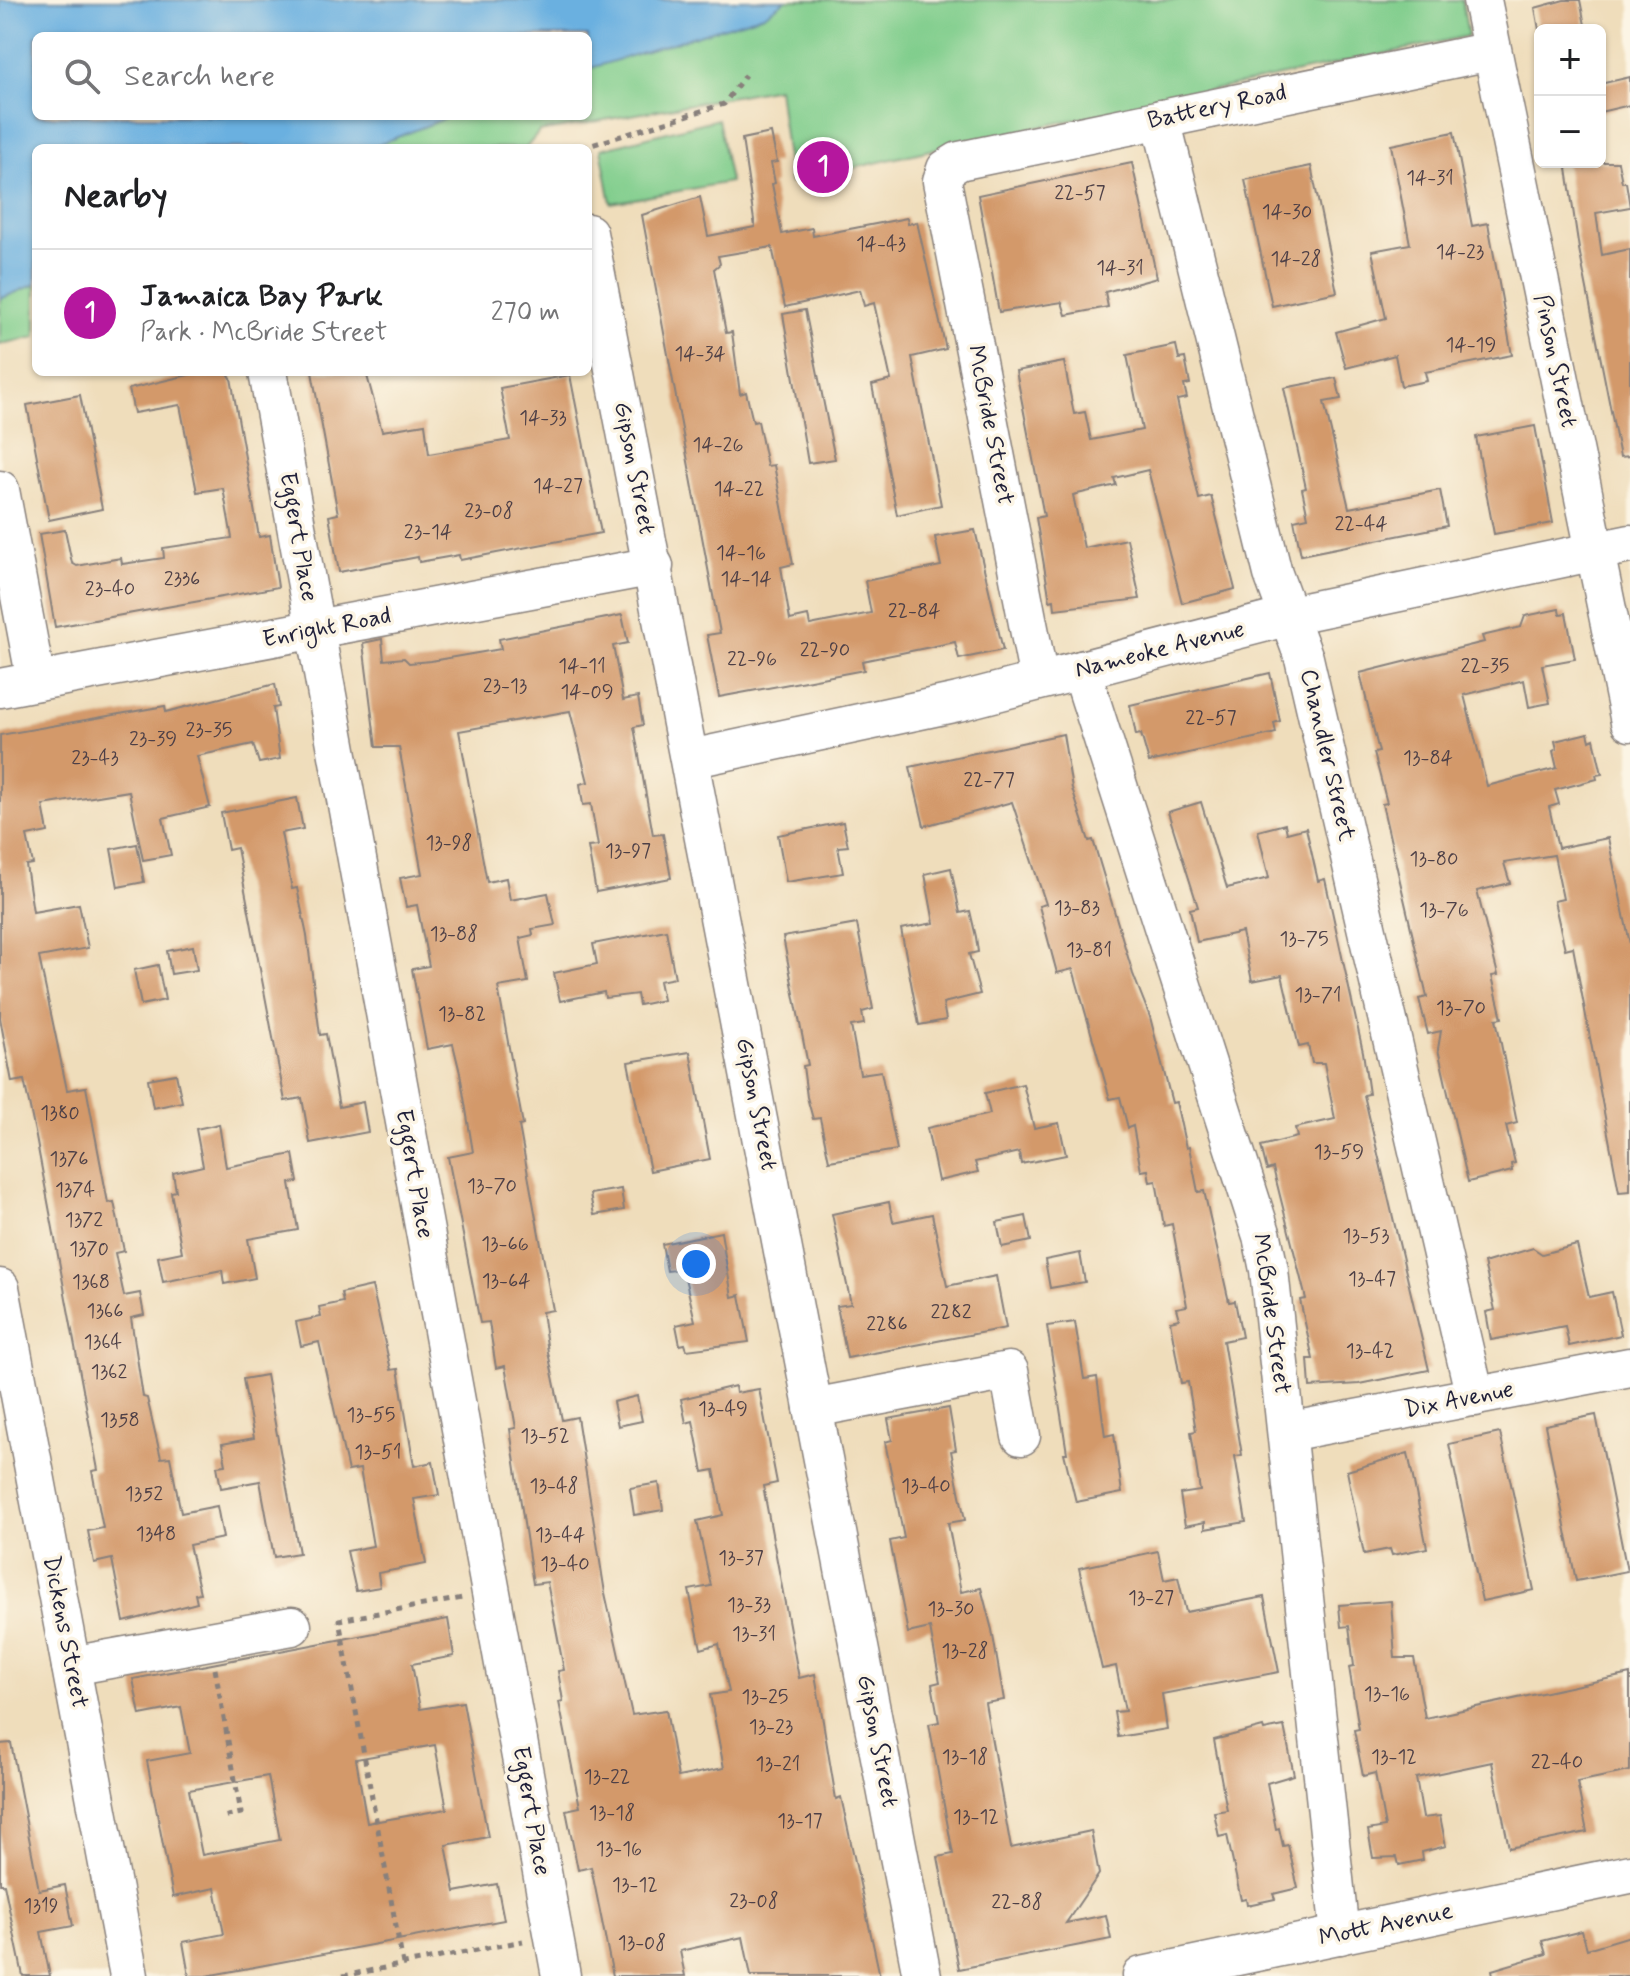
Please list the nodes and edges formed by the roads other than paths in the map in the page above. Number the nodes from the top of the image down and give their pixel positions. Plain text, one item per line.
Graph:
1 (1482, 0) edge
2 (1491, 51) junction
3 (1161, 119) junction
4 (946, 169) joint
5 (592, 253) edge
6 (269, 376) edge
7 (0, 490) edge
8 (1612, 548) edge
9 (654, 566) junction
10 (1289, 617) junction
11 (314, 630) junction
12 (1081, 670) junction
13 (1039, 680) junction
14 (18, 684) edge
15 (1630, 722) edge
16 (690, 759) junction
17 (0, 1288) edge
18 (1630, 1367) edge
19 (1475, 1397) junction
20 (813, 1408) junction
21 (1287, 1432) junction
22 (1021, 1436) dead end
23 (292, 1626) dead end
24 (71, 1666) junction
25 (1630, 1874) edge
26 (1340, 1935) junction
27 (1281, 1962) edge
28 (129, 1976) edge
29 (561, 1976) edge
30 (922, 1976) edge
31 (1142, 1976) edge

1 - 2 street, Pinson Street
2 - 3 street, Battery Road
2 - 8 street, Pinson Street
3 - 4 street, Battery Road
3 - 10 street, Chandler Street
4 - 13 street, McBride Street
5 - 9 street, Gipson Street
6 - 11 street, Eggert Place
7 - 14 street
8 - 10 street, Nameoke Avenue
8 - 15 street, Pinson Street
9 - 11 street, Enright Road
9 - 16 street, Gipson Street
10 - 12 street, Nameoke Avenue
10 - 19 street, Chandler Street
11 - 14 street, Enright Road
11 - 29 street, Eggert Place
12 - 13 street, Nameoke Avenue
12 - 21 street, McBride Street
13 - 16 street, Nameoke Avenue
16 - 20 street, Gipson Street
17 - 24 street, Dickens Street
18 - 19 street, Dix Avenue
19 - 21 street, Dix Avenue
20 - 22 street
20 - 30 street, Gipson Street
21 - 26 street, McBride Street
23 - 24 street
24 - 28 street, Dickens Street
25 - 26 street, Mott Avenue
26 - 27 street, Mott Avenue
27 - 31 street, Mott Avenue

